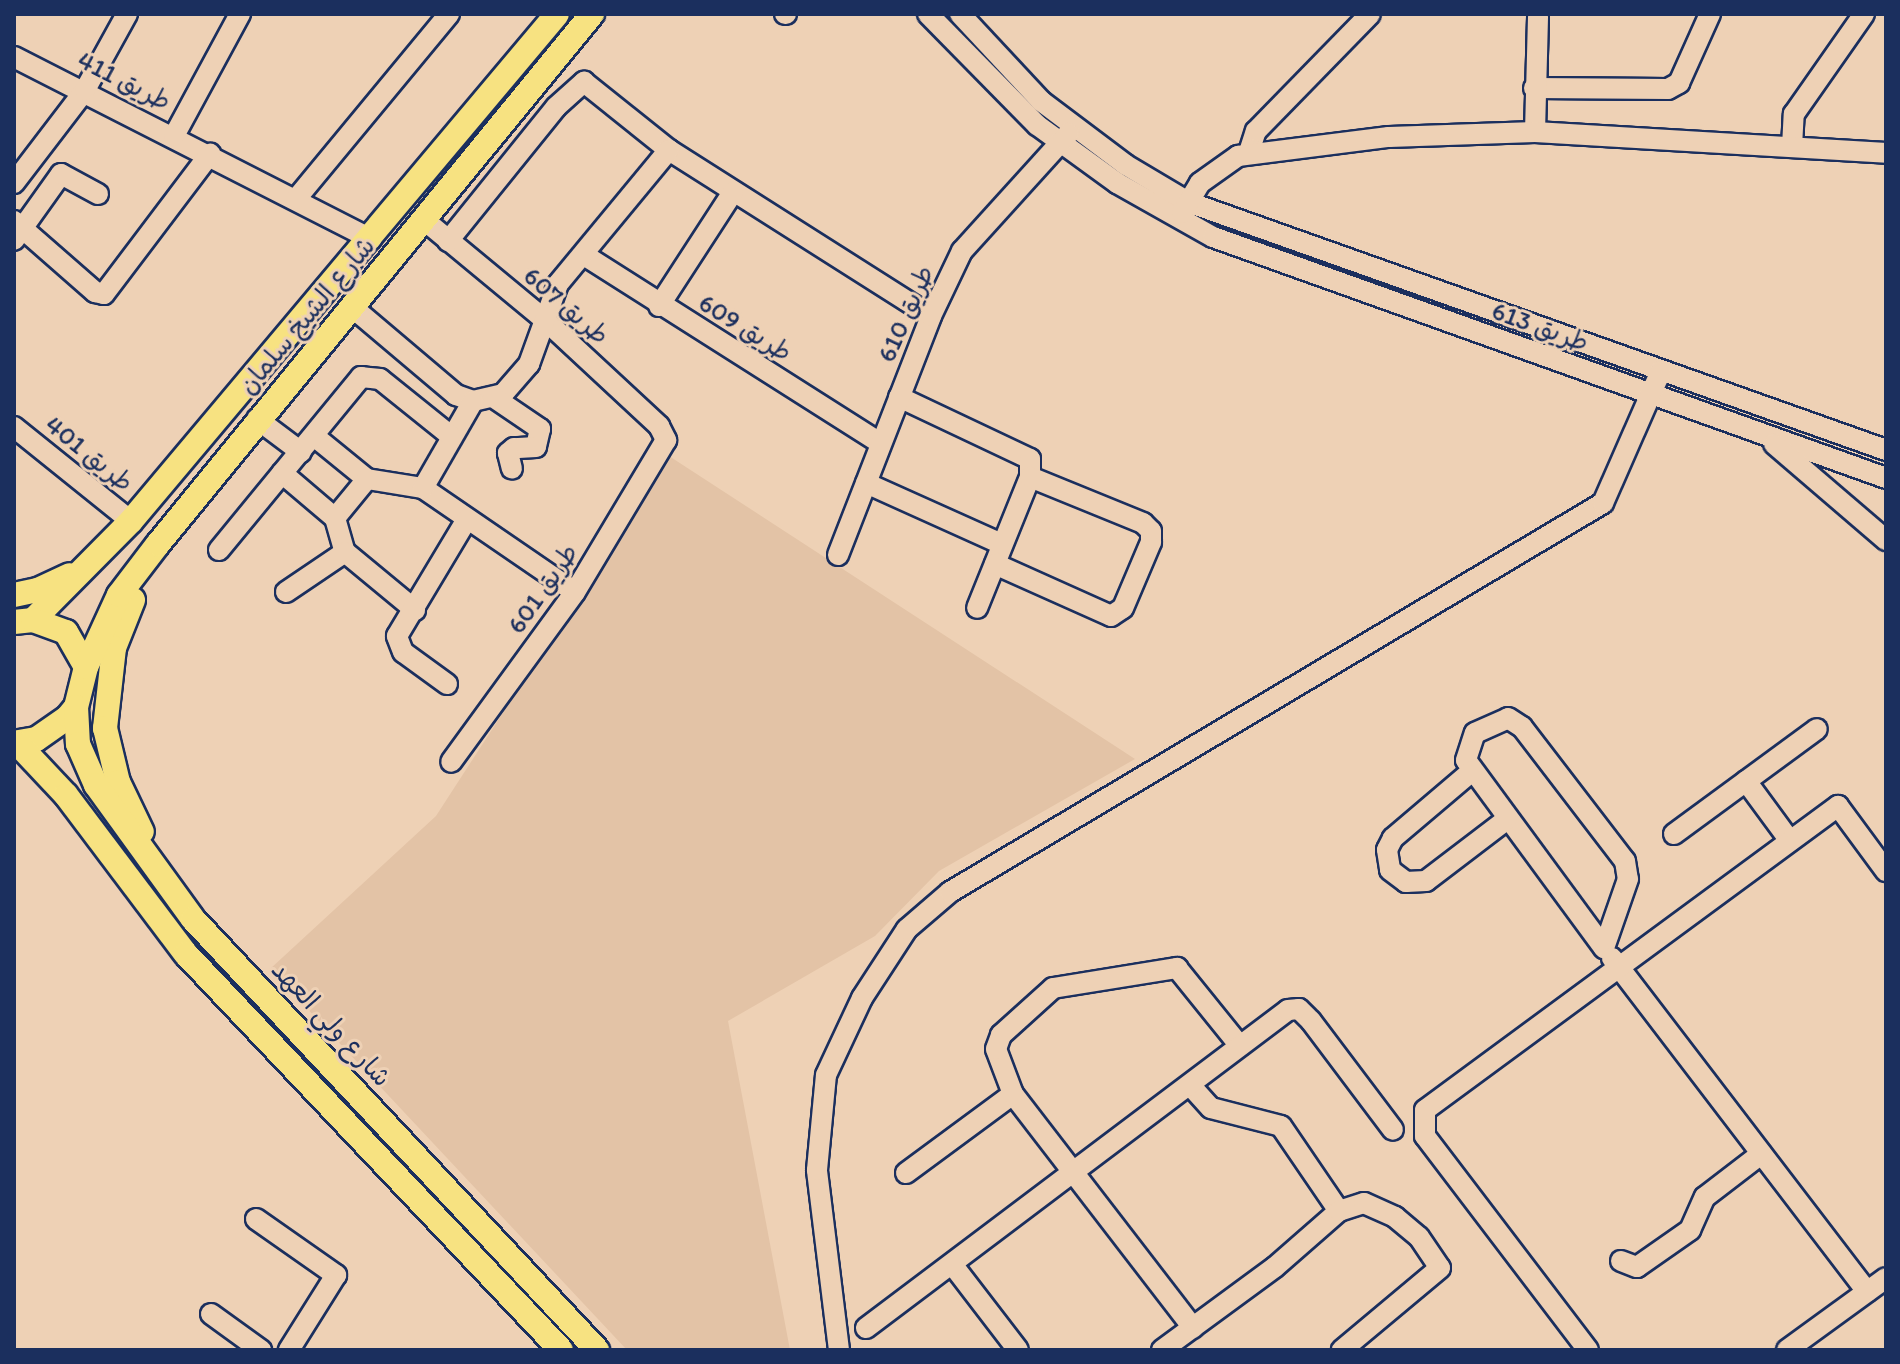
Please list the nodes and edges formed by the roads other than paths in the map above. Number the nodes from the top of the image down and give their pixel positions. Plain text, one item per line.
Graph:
1 (127, 14) edge
2 (240, 14) edge
3 (449, 14) edge
4 (557, 14) edge
5 (592, 14) edge
6 (928, 14) edge
7 (960, 14) edge
8 (1370, 14) edge
9 (1710, 14) edge
10 (1864, 14) edge
11 (1538, 17) dead end
12 (14, 57) edge
13 (533, 86) junction
14 (1534, 88) junction
15 (85, 90) junction
16 (556, 107) junction
17 (1535, 132) junction
18 (1068, 134) junction
19 (174, 136) junction
20 (1792, 147) junction
21 (669, 150) junction
22 (1249, 152) junction
23 (1886, 153) edge
24 (210, 154) junction
25 (17, 174) edge
26 (451, 188) junction
27 (733, 192) junction
28 (98, 194) dead end
29 (296, 199) junction
30 (474, 208) junction
31 (1183, 211) junction
32 (423, 219) junction
33 (17, 231) edge
34 (371, 239) junction
35 (448, 241) junction
36 (584, 255) junction
37 (659, 306) junction
38 (352, 307) junction
39 (931, 316) junction
40 (545, 320) junction
41 (1661, 371) junction
42 (1652, 394) junction
43 (899, 397) junction
44 (483, 399) junction
45 (257, 419) junction
46 (14, 427) edge
47 (1756, 431) junction
48 (451, 436) junction
49 (666, 440) joint
50 (880, 443) junction
51 (307, 444) junction
52 (1886, 450) edge
53 (512, 469) dead end
54 (282, 473) junction
55 (1030, 477) junction
56 (1886, 478) edge
57 (367, 479) junction
58 (866, 483) junction
59 (423, 488) junction
60 (335, 518) junction
61 (467, 519) junction
62 (131, 521) junction
63 (1886, 540) edge
64 (158, 544) junction
65 (1002, 544) junction
66 (219, 550) dead end
67 (345, 552) junction
68 (838, 555) dead end
69 (99, 557) junction
70 (995, 564) junction
71 (286, 592) dead end
72 (575, 592) junction
73 (14, 595) edge
74 (977, 608) dead end
75 (415, 610) junction
76 (20, 620) edge
77 (86, 667) junction
78 (447, 684) dead end
79 (76, 707) junction
80 (1817, 729) dead end
81 (16, 743) edge
82 (451, 762) dead end
83 (14, 768) edge
84 (1472, 771) junction
85 (1746, 781) junction
86 (66, 795) junction
87 (1506, 820) junction
88 (1674, 834) dead end
89 (1790, 841) junction
90 (1886, 871) edge
91 (161, 879) junction
92 (1604, 948) junction
93 (1618, 966) junction
94 (1240, 1046) junction
95 (1190, 1085) junction
96 (1013, 1094) junction
97 (1393, 1130) dead end
98 (1761, 1154) junction
99 (906, 1173) dead end
100 (1076, 1173) junction
101 (1339, 1211) junction
102 (256, 1219) dead end
103 (1621, 1261) dead end
104 (952, 1264) junction
105 (1886, 1278) edge
106 (1867, 1292) junction
107 (211, 1314) dead end
108 (866, 1328) dead end
109 (1193, 1328) junction
110 (1007, 1346) edge
111 (261, 1350) edge
112 (289, 1350) edge
113 (561, 1350) edge
114 (597, 1350) edge
115 (839, 1350) edge
116 (1162, 1350) edge
117 (1342, 1350) edge
118 (1588, 1350) edge
119 (1787, 1350) edge

1 - 15 street
2 - 19 street
3 - 29 street
4 - 34 main road, شارع الشيخ سلمان
5 - 13 main road, شارع الشيخ سلمان
6 - 18 street, طريق 613
7 - 18 street, طريق 613
8 - 22 street
9 - 14 street
10 - 20 street
11 - 14 street
12 - 15 street, طريق 411
13 - 16 street
13 - 26 main road, شارع الشيخ سلمان
14 - 17 street
15 - 19 street, طريق 411
15 - 25 street
16 - 21 street
16 - 30 street
17 - 20 street
17 - 22 street
18 - 31 street, طريق 613
18 - 39 street, طريق 610
19 - 24 street, طريق 411
20 - 23 street
21 - 27 street
21 - 36 street
22 - 31 street
24 - 29 street, طريق 411
24 - 33 street
26 - 30 street
26 - 32 main road, شارع الشيخ سلمان
27 - 37 street
27 - 39 street
28 - 33 street
29 - 34 street, طريق 411
30 - 35 street
31 - 41 street, طريق 613
31 - 42 street, طريق 613
32 - 35 street, طريق 607
32 - 38 main road, شارع الشيخ سلمان
34 - 62 main road, شارع الشيخ سلمان
35 - 40 street, طريق 607
36 - 37 street, طريق 609
36 - 40 street
37 - 50 street, طريق 609
38 - 44 street
38 - 45 main road, شارع الشيخ سلمان
39 - 43 street, طريق 610
40 - 44 street
40 - 49 street, طريق 607
41 - 42 street
41 - 52 street, طريق 613
42 - 47 street, طريق 613
42 - 115 street
43 - 50 street, طريق 610
43 - 55 street
44 - 48 street
44 - 53 street
45 - 51 street
45 - 64 main road, شارع الشيخ سلمان
46 - 62 street, طريق 401
47 - 56 street, طريق 613
47 - 63 street
48 - 51 street
48 - 59 street
49 - 72 street, طريق 601
50 - 58 street, طريق 610
51 - 54 street
51 - 57 street
54 - 60 street
54 - 66 street
55 - 65 street
55 - 70 street
57 - 59 street
57 - 60 street
58 - 65 street
58 - 68 street, طريق 610
59 - 61 street
60 - 67 street
61 - 72 street
61 - 75 street
62 - 69 main road, شارع الشيخ سلمان
64 - 77 main road, شارع الشيخ سلمان
64 - 91 main road
65 - 70 street
67 - 71 street
67 - 75 street
69 - 73 main road
69 - 76 main road, شارع الشيخ سلمان
70 - 74 street
72 - 82 street, طريق 601
75 - 78 street
76 - 77 main road
77 - 79 main road, شارع الشيخ سلمان
79 - 81 main road
79 - 91 main road, شارع ولي العهد
80 - 85 street
81 - 86 main road
83 - 86 main road
84 - 87 street
84 - 87 street
84 - 92 street
85 - 88 street
85 - 89 street
86 - 113 main road
87 - 92 street
89 - 90 street
89 - 93 street
91 - 114 main road, شارع ولي العهد
92 - 93 street
93 - 98 street
93 - 118 street
94 - 95 street
94 - 96 street
94 - 97 street
95 - 100 street
95 - 101 street
96 - 99 street
96 - 100 street
98 - 103 street
98 - 106 street
100 - 104 street
100 - 109 street
101 - 109 street
101 - 117 street
102 - 112 street
104 - 108 street
104 - 110 street
105 - 106 street
106 - 119 street
107 - 111 street
109 - 116 street

